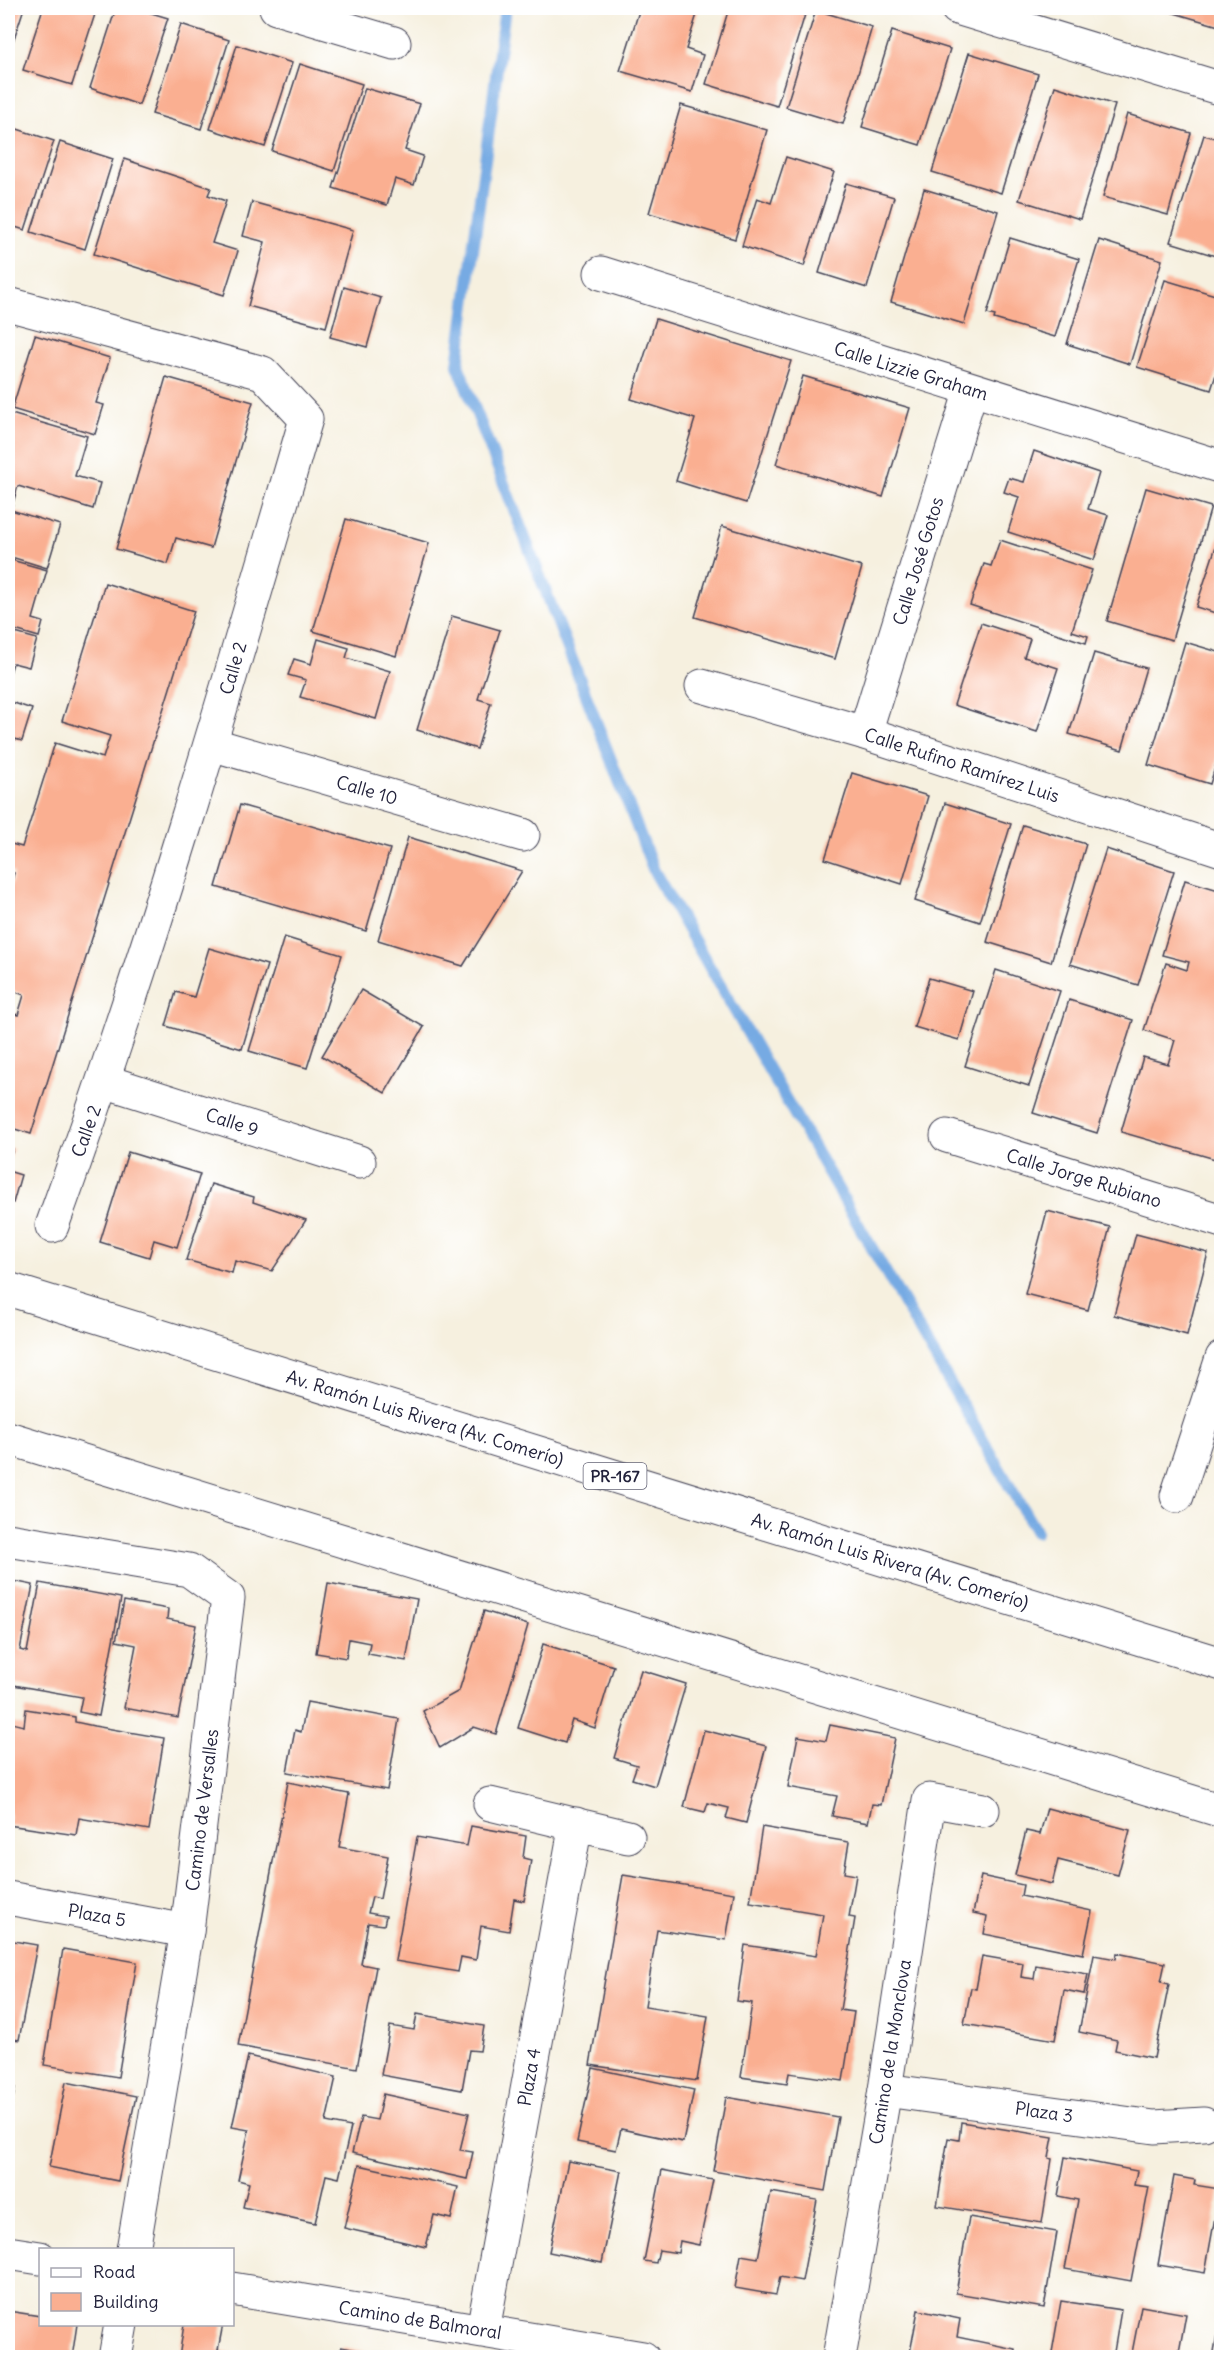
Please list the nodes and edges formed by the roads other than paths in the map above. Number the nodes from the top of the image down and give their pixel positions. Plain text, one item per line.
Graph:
1 (276, 8) edge
2 (957, 8) edge
3 (394, 43) dead end
4 (1221, 89) edge
5 (601, 273) dead end
6 (8, 304) edge
7 (971, 390) junction
8 (1221, 467) edge
9 (702, 686) dead end
10 (865, 733) junction
11 (211, 744) junction
12 (523, 835) dead end
13 (1221, 850) edge
14 (104, 1081) junction
15 (947, 1136) dead end
16 (359, 1162) dead end
17 (1221, 1221) edge
18 (52, 1226) dead end
19 (8, 1289) edge
20 (1221, 1358) edge
21 (1211, 1424) edge
22 (8, 1438) edge
23 (1177, 1496) dead end
24 (8, 1540) edge
25 (1221, 1664) edge
26 (490, 1804) dead end
27 (983, 1810) dead end
28 (1221, 1811) edge
29 (576, 1824) junction
30 (628, 1837) dead end
31 (8, 1898) edge
32 (187, 1931) junction
33 (885, 2090) junction
34 (1204, 2124) dead end
35 (133, 2248) edge
36 (8, 2253) edge
37 (39, 2258) edge
38 (234, 2289) edge
39 (121, 2326) edge
40 (483, 2330) junction
41 (115, 2358) edge
42 (643, 2358) edge
43 (839, 2358) edge

1 - 3 street
2 - 4 street
5 - 7 street, Calle Lizzie Graham
6 - 11 street, Calle 2
7 - 8 street, Calle Lizzie Graham
7 - 10 street, Calle José Gotos
9 - 10 street, Calle Rufino Ramírez Luis
10 - 13 street, Calle Rufino Ramírez Luis
11 - 12 street, Calle 10
11 - 14 street, Calle 2
14 - 16 street, Calle 9
14 - 18 street, Calle 2
15 - 17 street, Calle Jorge Rubiano
19 - 25 street, Av. Ramón Luis Rivera (Av. Comerío) / PR-167
20 - 21 street
21 - 23 street
22 - 28 street
24 - 32 street, Camino de Versalles
26 - 29 street
27 - 33 street, Camino de la Monclova
29 - 30 street
29 - 40 street, Plaza 4
31 - 32 street, Plaza 5
32 - 35 street, Camino de Versalles
33 - 34 street, Plaza 3
33 - 43 street, Camino de la Monclova
36 - 37 street
38 - 40 street, Camino de Balmoral
39 - 41 street
40 - 42 street, Camino de Balmoral

